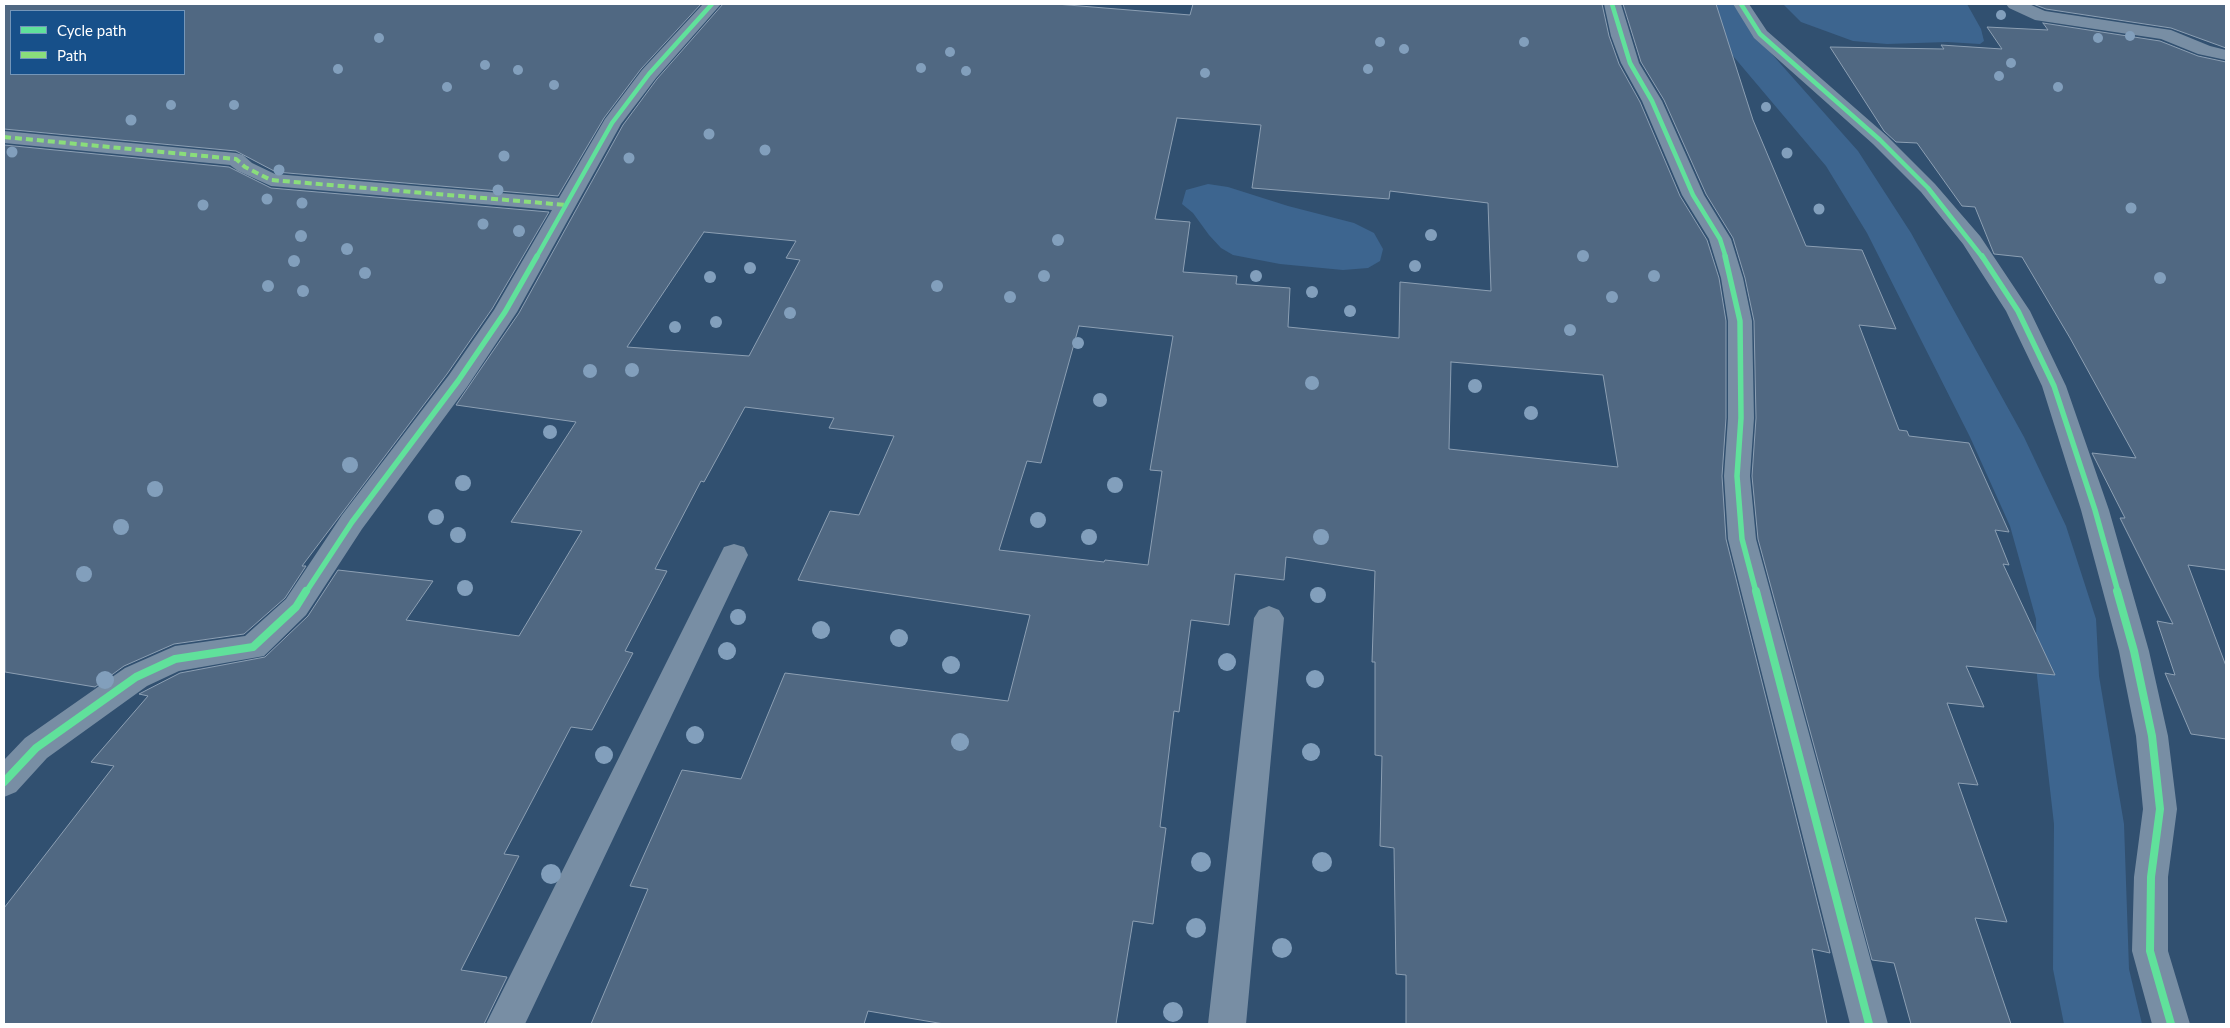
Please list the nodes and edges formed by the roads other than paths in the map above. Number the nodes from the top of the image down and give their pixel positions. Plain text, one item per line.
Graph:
1 (712, 4) edge
2 (1612, 4) edge
3 (1742, 4) edge
4 (2015, 4) edge
5 (2226, 55) edge
6 (4, 137) edge
7 (566, 205) junction
8 (734, 555) dead end
9 (1269, 618) dead end
10 (4, 782) edge
11 (505, 1024) edge
12 (1227, 1024) edge
13 (1869, 1024) edge
14 (2171, 1024) edge

1 - 7 street
2 - 13 street
3 - 14 street
4 - 5 street
6 - 7 street
7 - 10 street
8 - 11 street
9 - 12 street

